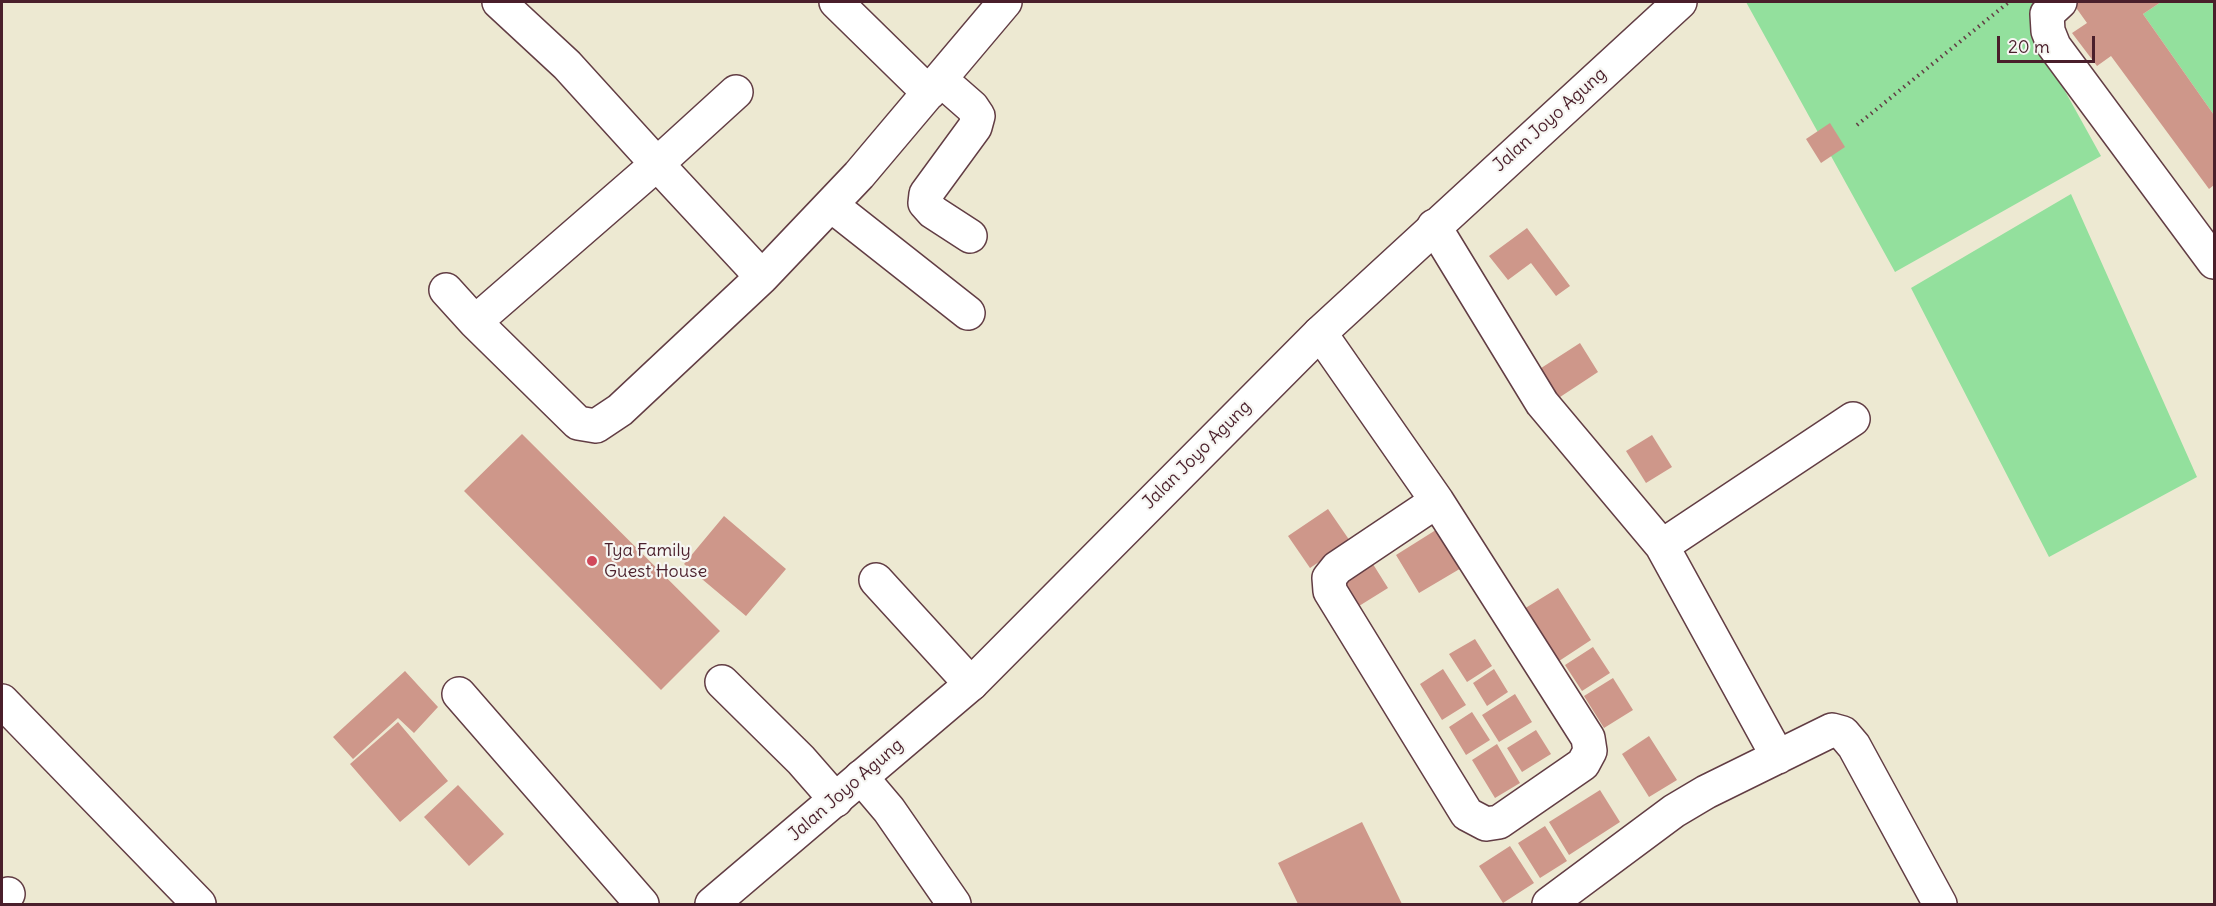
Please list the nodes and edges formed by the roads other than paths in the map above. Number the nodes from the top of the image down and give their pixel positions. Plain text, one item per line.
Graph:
1 (499, 2) edge
2 (836, 2) edge
3 (1005, 2) edge
4 (1680, 2) edge
5 (2060, 2) edge
6 (935, 86) junction
7 (736, 92) dead end
8 (657, 164) junction
9 (831, 204) junction
10 (1434, 226) junction
11 (970, 236) dead end
12 (2214, 262) edge
13 (762, 277) junction
14 (446, 290) dead end
15 (968, 313) dead end
16 (475, 322) junction
17 (1320, 333) junction
18 (1853, 419) dead end
19 (1437, 501) junction
20 (1662, 546) junction
21 (876, 580) dead end
22 (722, 682) dead end
23 (971, 684) junction
24 (459, 694) dead end
25 (2, 701) edge
26 (1778, 757) junction
27 (861, 777) junction
28 (836, 800) junction
29 (1589, 892) edge
30 (199, 904) edge
31 (642, 904) edge
32 (712, 904) edge
33 (954, 904) edge
34 (1549, 904) edge
35 (1940, 904) edge

1 - 8 street
2 - 6 street
3 - 6 street
4 - 10 street, Jalan Joyo Agung
5 - 12 street
6 - 9 street
6 - 11 street
7 - 8 street
8 - 13 street
8 - 16 street
9 - 13 street
9 - 15 street
10 - 17 street, Jalan Joyo Agung
10 - 20 street
13 - 16 street
14 - 16 street
17 - 19 street
17 - 23 street, Jalan Joyo Agung
18 - 20 street
19 - 19 street
20 - 26 street
21 - 23 street
22 - 28 street
23 - 27 street, Jalan Joyo Agung
24 - 31 street
25 - 30 street
26 - 29 street
26 - 35 street
27 - 28 street, Jalan Joyo Agung
27 - 33 street
28 - 32 street, Jalan Joyo Agung
29 - 34 street

